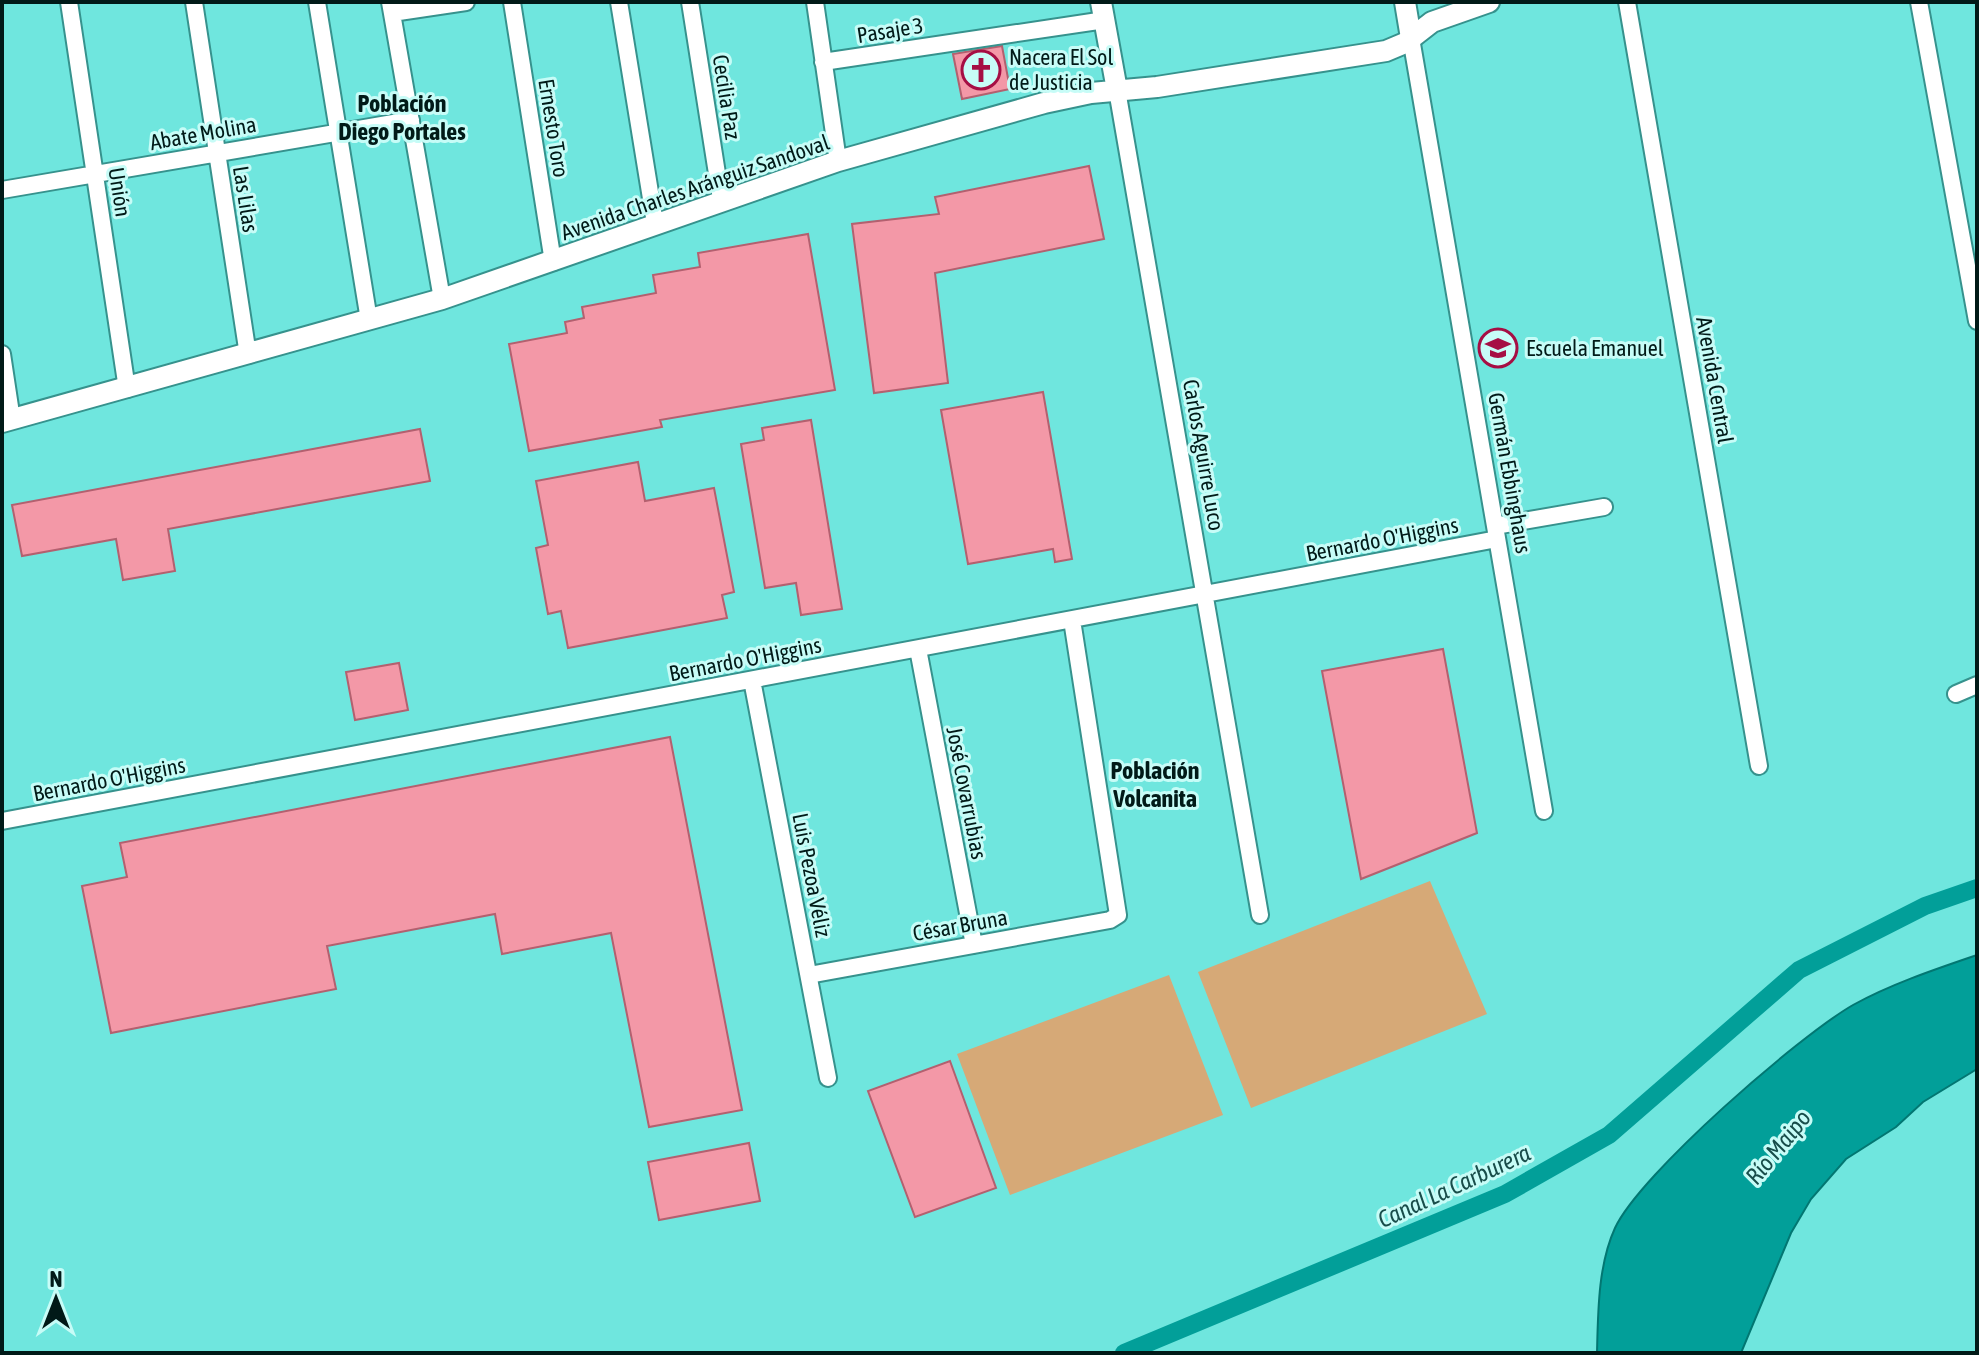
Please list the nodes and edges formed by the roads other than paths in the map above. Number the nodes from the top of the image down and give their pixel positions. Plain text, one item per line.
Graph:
1 (69, 2) edge
2 (194, 2) edge
3 (317, 2) edge
4 (466, 2) edge
5 (512, 2) edge
6 (619, 2) edge
7 (690, 2) edge
8 (815, 2) edge
9 (1405, 2) edge
10 (1489, 2) edge
11 (1627, 2) edge
12 (1919, 2) edge
13 (391, 8) edge
14 (1103, 11) edge
15 (1411, 38) junction
16 (823, 62) junction
17 (1117, 90) junction
18 (411, 120) junction
19 (339, 133) junction
20 (217, 153) junction
21 (838, 161) junction
22 (95, 174) junction
23 (2, 190) edge
24 (721, 199) junction
25 (655, 223) junction
26 (553, 262) junction
27 (442, 299) junction
28 (369, 320) junction
29 (1977, 321) edge
30 (2, 354) edge
31 (248, 355) junction
32 (127, 389) junction
33 (7, 421) edge
34 (1604, 507) dead end
35 (1496, 533) junction
36 (1204, 595) junction
37 (1072, 620) junction
38 (918, 649) junction
39 (752, 680) junction
40 (1977, 685) edge
41 (1956, 694) dead end
42 (1759, 766) dead end
43 (1544, 811) dead end
44 (2, 821) edge
45 (1260, 915) dead end
46 (974, 945) junction
47 (809, 975) junction
48 (828, 1078) dead end

1 - 22 street, Unión
2 - 20 street, Las Lilas
3 - 19 street
4 - 13 street
5 - 26 street, Ernesto Toro
6 - 25 street
7 - 24 street, Cecilia Paz
8 - 16 street
9 - 15 street, Germán Ebbinghaus
10 - 15 street, Avenida Charles Aránguiz Sandoval
11 - 42 street, Avenida Central
12 - 29 street
13 - 18 street
14 - 16 street, Pasaje 3
14 - 17 street, Carlos Aguirre Luco
15 - 17 street, Avenida Charles Aránguiz Sandoval
15 - 35 street, Germán Ebbinghaus
16 - 21 street
17 - 21 street, Avenida Charles Aránguiz Sandoval
17 - 36 street, Carlos Aguirre Luco
18 - 19 street, Abate Molina
18 - 27 street
19 - 20 street, Abate Molina
19 - 28 street
20 - 22 street, Abate Molina
20 - 31 street, Las Lilas
21 - 24 street, Avenida Charles Aránguiz Sandoval
22 - 23 street, Abate Molina
22 - 32 street, Unión
24 - 25 street, Avenida Charles Aránguiz Sandoval
25 - 26 street, Avenida Charles Aránguiz Sandoval
26 - 27 street, Avenida Charles Aránguiz Sandoval
27 - 28 street, Avenida Charles Aránguiz Sandoval
28 - 31 street, Avenida Charles Aránguiz Sandoval
30 - 33 street
31 - 32 street, Avenida Charles Aránguiz Sandoval
32 - 33 street, Avenida Charles Aránguiz Sandoval
34 - 35 street, Bernardo O'Higgins
35 - 36 street, Bernardo O'Higgins
35 - 43 street, Germán Ebbinghaus
36 - 37 street, Bernardo O'Higgins
36 - 45 street, Carlos Aguirre Luco
37 - 38 street, Bernardo O'Higgins
37 - 46 street, César Bruna
38 - 39 street, Bernardo O'Higgins
38 - 46 street, José Covarrubias
39 - 44 street, Bernardo O'Higgins
39 - 47 street, Luis Pezoa Véliz
40 - 41 street
46 - 47 street, César Bruna
47 - 48 street, Luis Pezoa Véliz

